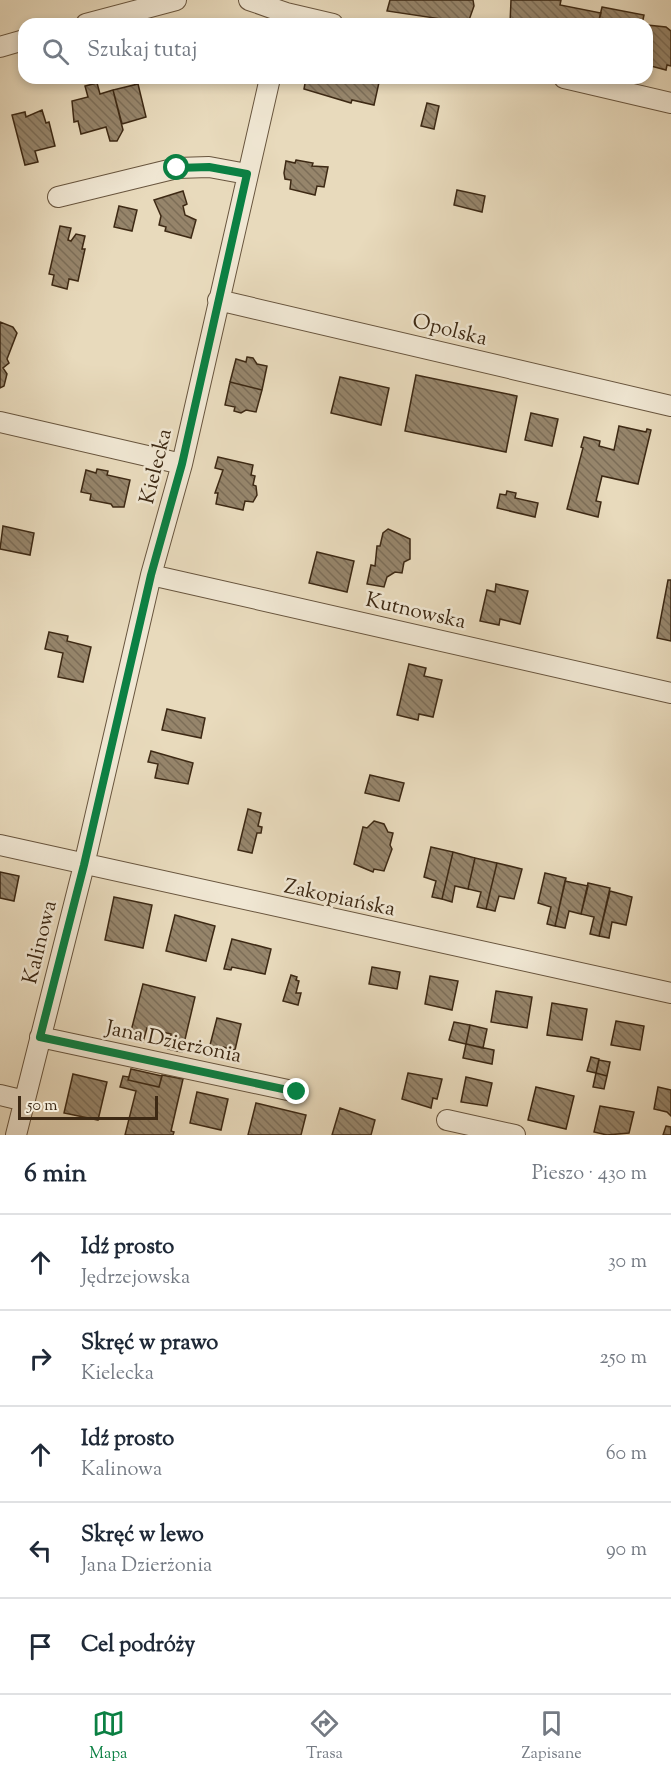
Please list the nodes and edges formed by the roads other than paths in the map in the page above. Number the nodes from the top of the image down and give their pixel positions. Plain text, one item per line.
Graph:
1 (249, 0) edge
2 (168, 1) edge
3 (286, 12) edge
4 (107, 18) edge
5 (310, 18) edge
6 (18, 42) edge
7 (0, 47) edge
8 (269, 84) edge
9 (590, 84) edge
10 (671, 103) edge
11 (247, 174) junction
12 (58, 197) dead end
13 (218, 300) junction
14 (671, 406) edge
15 (0, 422) edge
16 (182, 464) junction
17 (151, 575) junction
18 (671, 693) edge
19 (0, 845) edge
20 (84, 865) junction
21 (671, 993) edge
22 (40, 1037) junction
23 (297, 1092) dead end
24 (0, 1095) edge
25 (25, 1101) junction
26 (447, 1120) dead end
27 (16, 1135) edge
28 (515, 1135) edge

1 - 3 street
2 - 4 street
3 - 5 street
6 - 7 street
8 - 11 street, Kielecka
9 - 10 street
11 - 12 street
11 - 13 street, Kielecka
13 - 14 street, Opolska
13 - 16 street, Kielecka
15 - 16 street
16 - 17 street, Kielecka
17 - 18 street, Kutnowska
17 - 20 street, Kielecka
19 - 20 street, Zakopiańska
20 - 21 street, Zakopiańska
20 - 22 street, Kalinowa
22 - 23 street, Jana Dzierżonia
22 - 25 street, Kalinowa
24 - 25 street
25 - 27 street, Kalinowa
26 - 28 street

